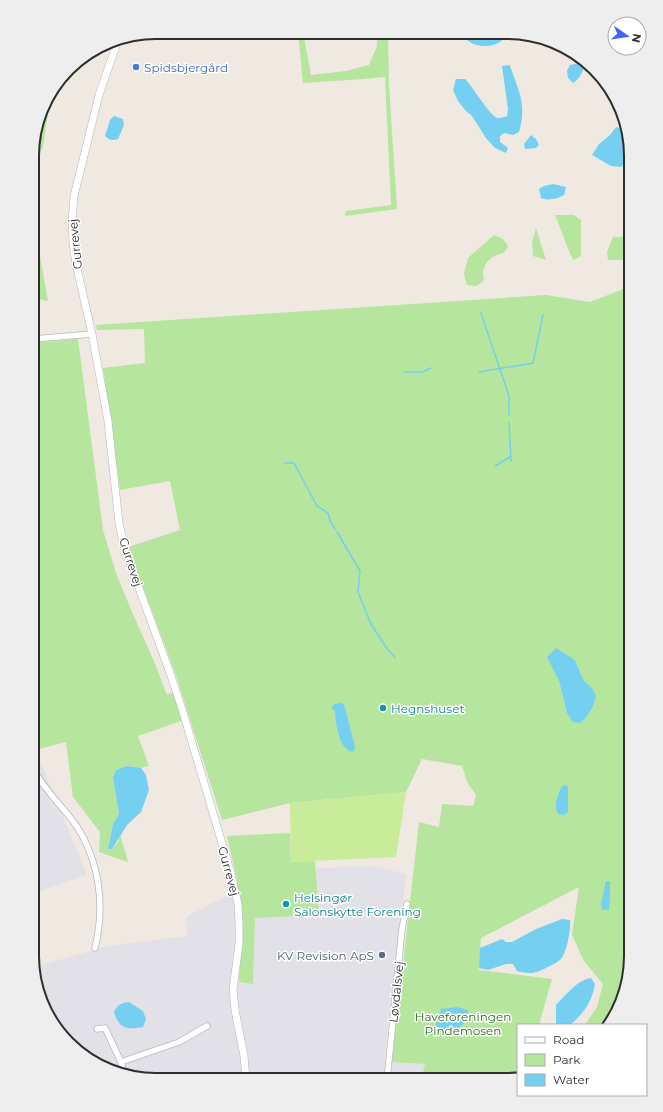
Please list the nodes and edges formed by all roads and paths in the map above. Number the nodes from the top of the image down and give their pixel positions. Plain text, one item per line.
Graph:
1 (116, 46) edge
2 (92, 334) junction
3 (39, 338) edge
4 (39, 779) edge
5 (407, 904) dead end
6 (96, 948) dead end
7 (207, 1026) dead end
8 (97, 1030) dead end
9 (121, 1062) junction
10 (123, 1068) edge
11 (245, 1073) edge
12 (388, 1073) edge

1 - 2 street, Gurrevej
2 - 3 street
2 - 11 street, Gurrevej
4 - 6 street
5 - 12 street, Løvdalsvej
7 - 9 street
8 - 9 street
9 - 10 street

